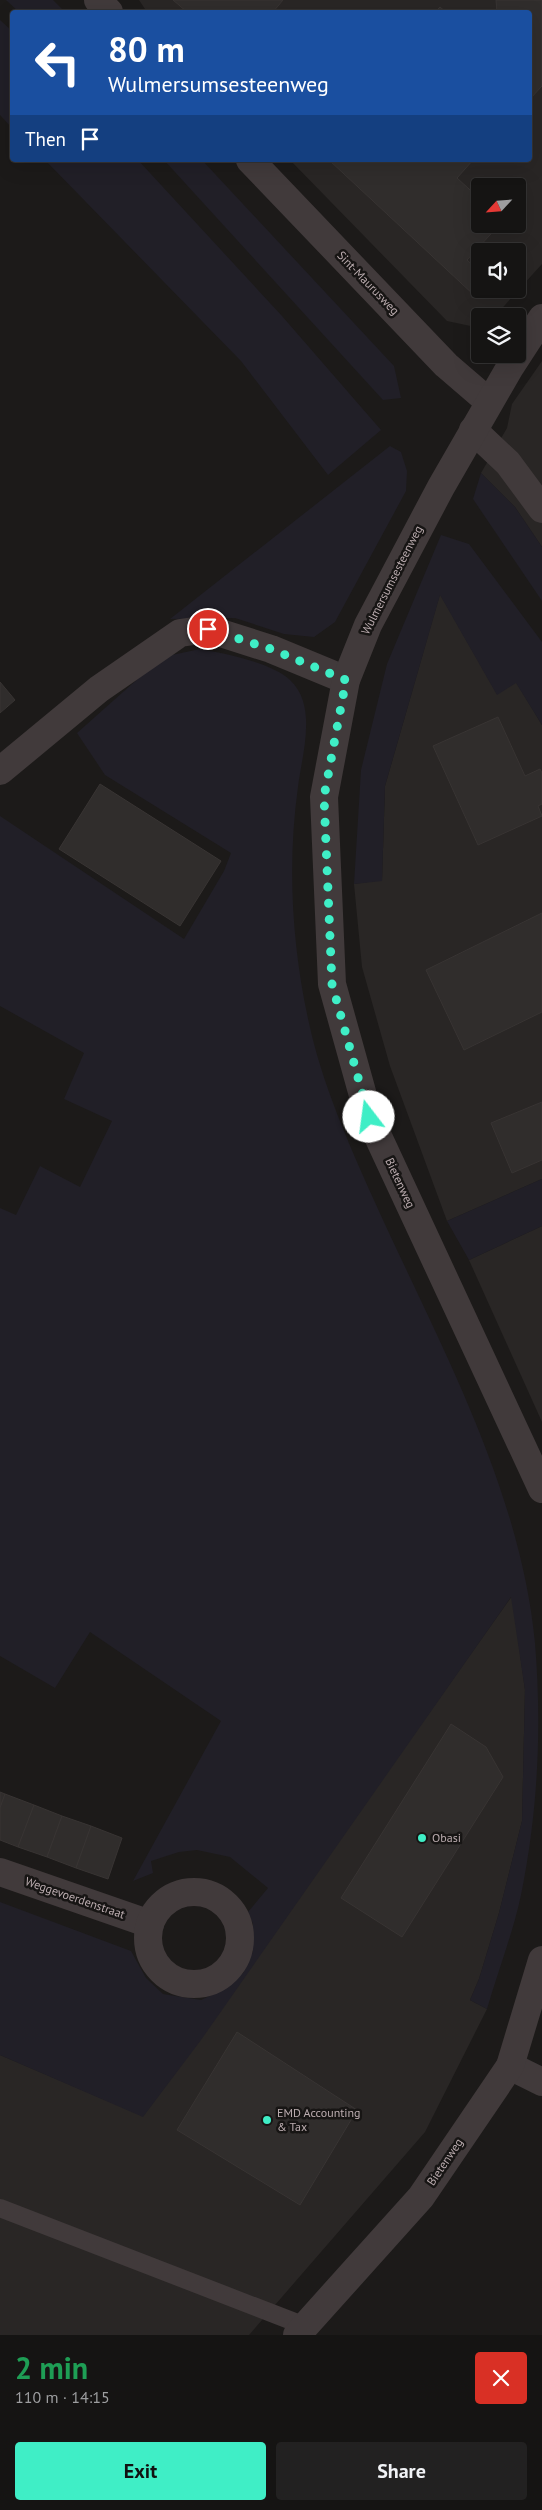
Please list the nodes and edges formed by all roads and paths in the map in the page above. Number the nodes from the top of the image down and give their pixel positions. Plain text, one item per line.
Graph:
1 (98, 0) edge
2 (106, 10) edge
3 (252, 162) edge
4 (542, 318) edge
5 (489, 402) junction
6 (474, 430) junction
7 (542, 509) edge
8 (346, 680) junction
9 (0, 771) edge
10 (542, 1489) edge
11 (0, 1872) edge
12 (150, 1924) dead end
13 (542, 1960) edge
14 (510, 2066) junction
15 (542, 2082) edge
16 (0, 2208) edge
17 (301, 2330) edge

1 - 2 street
3 - 5 street, Sint-Maurusweg
4 - 5 street, Wulmersumsesteenweg
5 - 6 street, Wulmersumsesteenweg
6 - 7 street
6 - 8 street, Wulmersumsesteenweg
8 - 9 street
8 - 10 street, Bietenweg
11 - 12 street, Weggevoerdenstraat
13 - 14 street, Bietenweg
14 - 15 street
14 - 17 street, Bietenweg
16 - 17 lane

